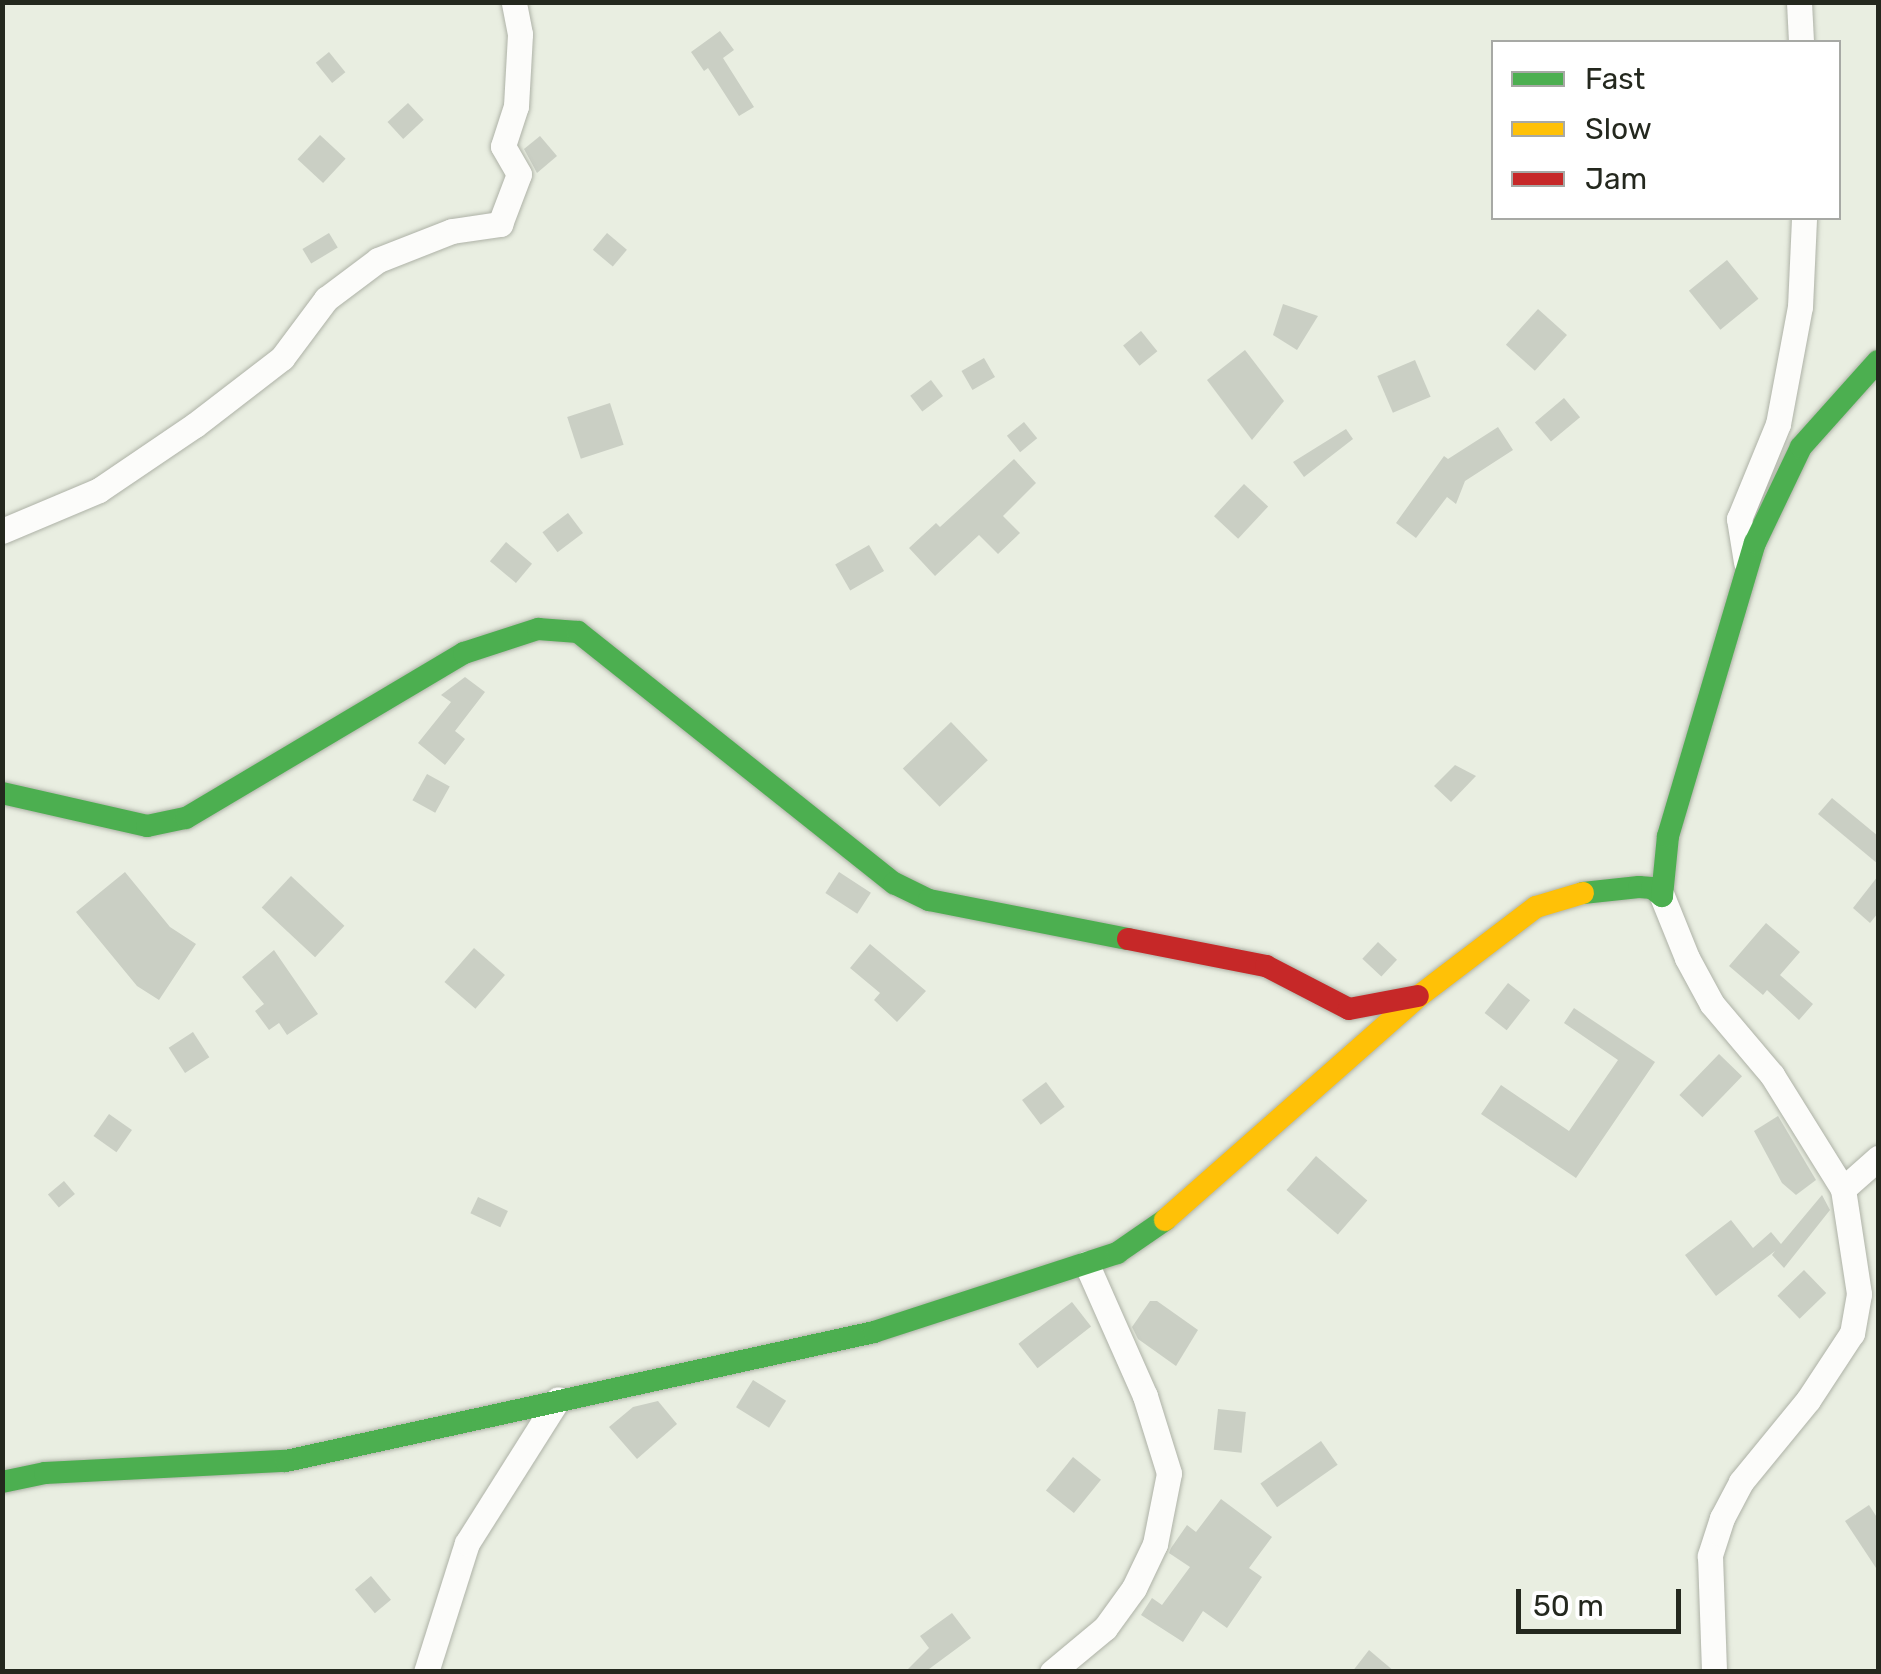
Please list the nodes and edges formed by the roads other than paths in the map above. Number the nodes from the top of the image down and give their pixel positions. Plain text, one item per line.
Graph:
1 (514, 2) edge
2 (1799, 2) edge
3 (1801, 40) edge
4 (1804, 220) edge
5 (1878, 361) edge
6 (2, 530) edge
7 (1747, 570) junction
8 (2, 793) edge
9 (1662, 896) junction
10 (1419, 996) junction
11 (1878, 1158) edge
12 (1843, 1189) junction
13 (1853, 1241) junction
14 (1878, 1262) edge
15 (1086, 1263) junction
16 (558, 1399) junction
17 (2, 1482) edge
18 (426, 1672) edge
19 (1052, 1672) edge
20 (1714, 1672) edge

1 - 6 street
2 - 3 street
4 - 7 street
5 - 7 street
7 - 9 street
8 - 10 street
9 - 10 street
9 - 12 street
10 - 15 street
11 - 12 street
12 - 13 street
13 - 14 street
13 - 20 street
15 - 16 street
15 - 19 street
16 - 17 street
16 - 18 street

